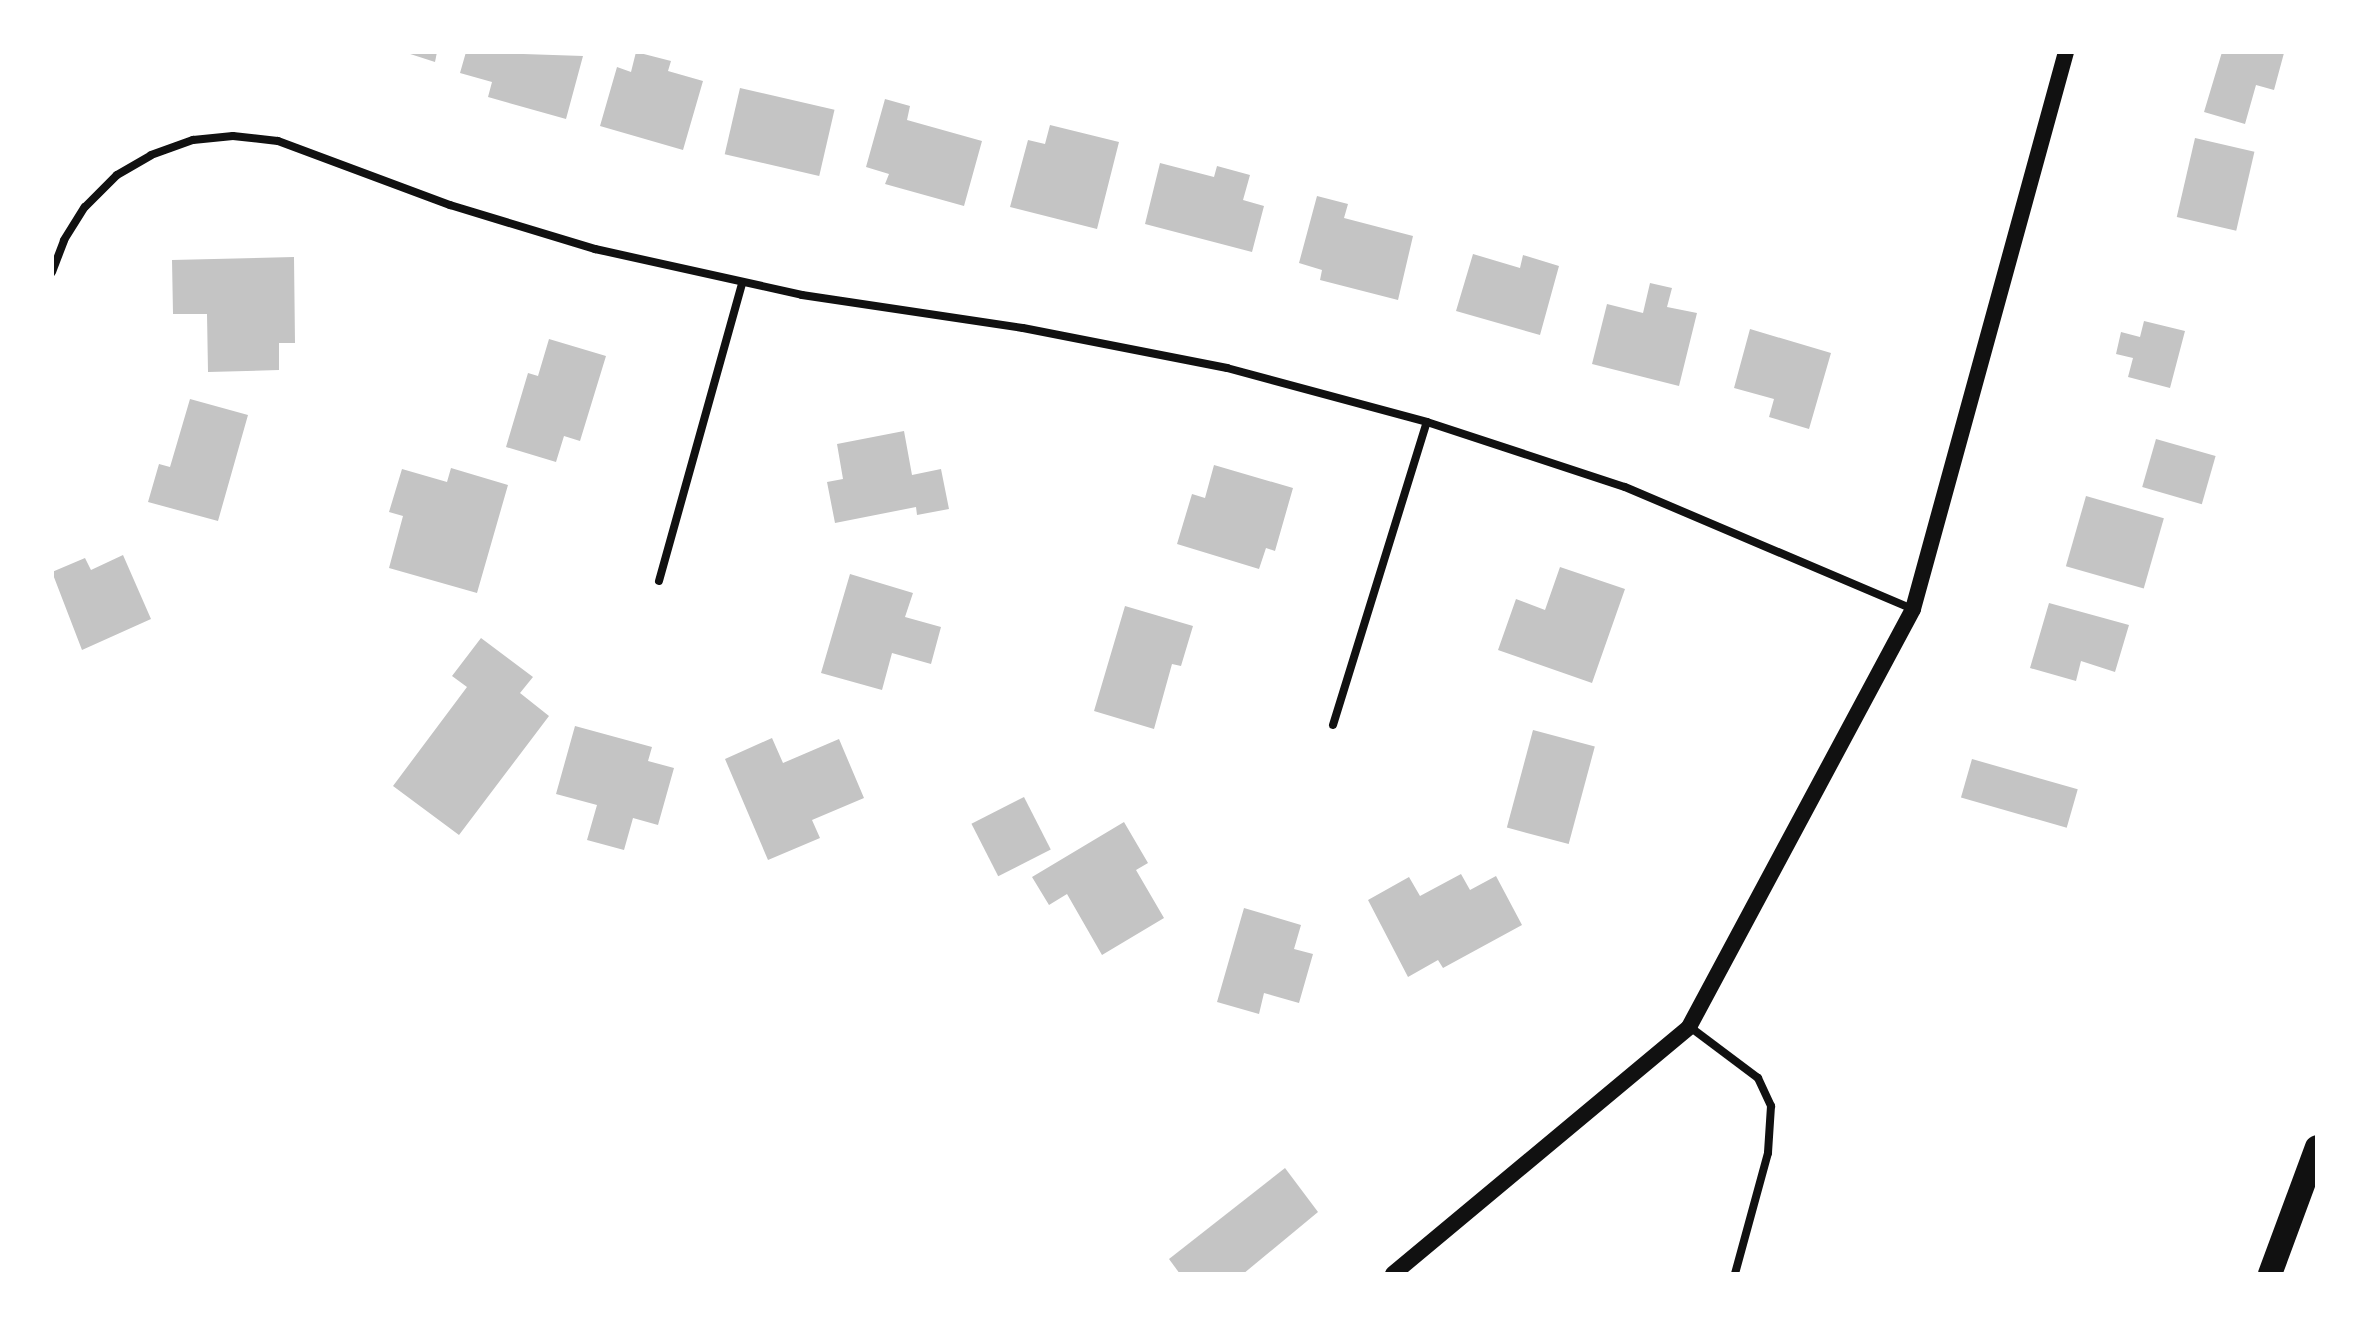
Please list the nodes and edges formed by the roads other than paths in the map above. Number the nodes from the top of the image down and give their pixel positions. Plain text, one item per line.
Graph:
1 (2066, 52) edge
2 (52, 272) edge
3 (742, 284) junction
4 (1427, 422) junction
5 (659, 581) dead end
6 (1913, 609) junction
7 (1333, 725) dead end
8 (1689, 1027) junction
9 (2317, 1147) edge
10 (1393, 1274) edge
11 (1735, 1274) edge
12 (2270, 1274) edge

1 - 6 main road
2 - 3 street
3 - 4 street
3 - 5 street
4 - 6 street
4 - 7 street
6 - 8 main road
8 - 10 main road
8 - 11 street
9 - 12 highway

